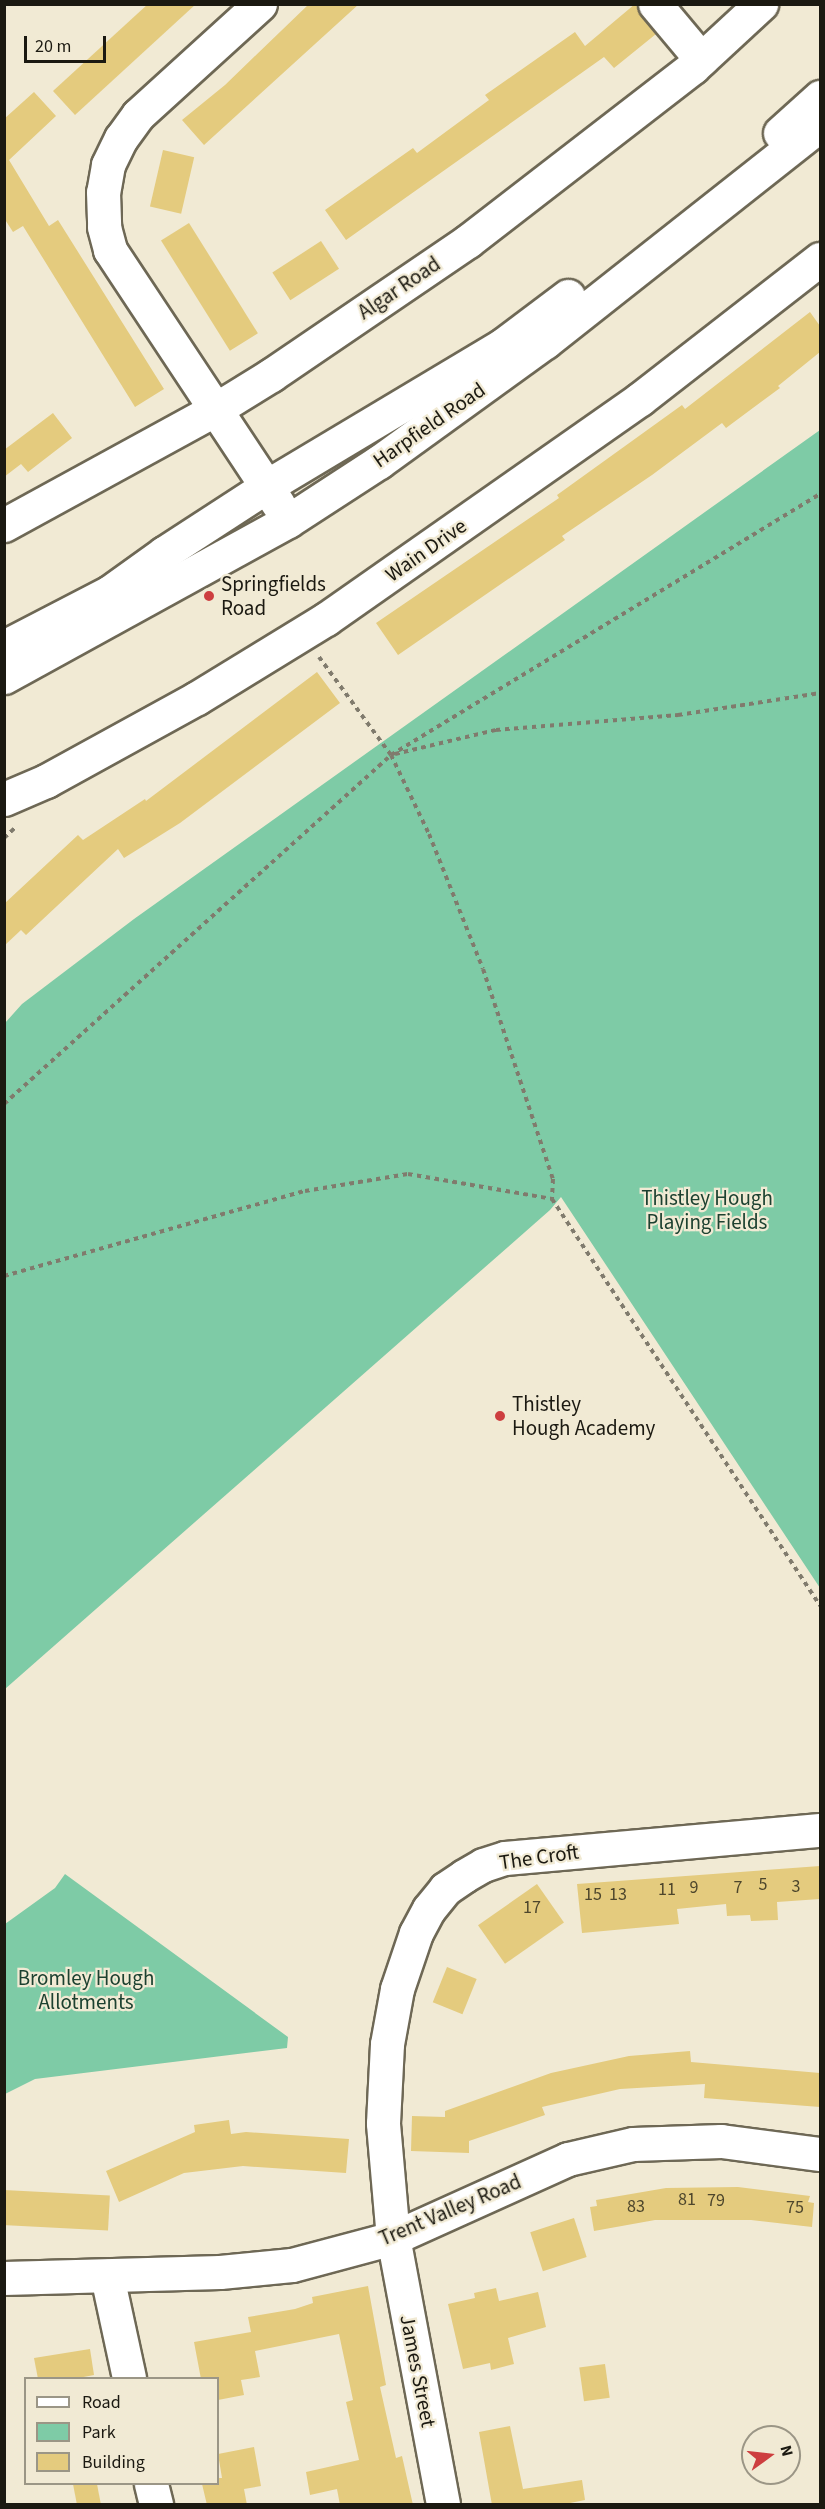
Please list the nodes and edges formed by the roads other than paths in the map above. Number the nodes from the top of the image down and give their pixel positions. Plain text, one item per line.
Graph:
1 (260, 4) edge
2 (655, 4) edge
3 (761, 4) edge
4 (701, 59) junction
5 (820, 97) edge
6 (820, 125) edge
7 (820, 259) edge
8 (216, 409) junction
9 (267, 486) junction
10 (288, 521) junction
11 (4, 525) edge
12 (4, 646) edge
13 (4, 677) edge
14 (4, 799) edge
15 (820, 1830) edge
16 (820, 2154) edge
17 (393, 2238) junction
18 (107, 2276) junction
19 (4, 2278) edge
20 (129, 2377) edge
21 (151, 2485) edge
22 (156, 2505) edge
23 (443, 2505) edge

1 - 8 street
2 - 4 street
3 - 4 street, Algar Road
4 - 8 street, Algar Road
5 - 9 street, Harpfield Road
6 - 10 street, Harpfield Road
7 - 14 street, Wain Drive
8 - 9 street
8 - 11 street, Algar Road
9 - 10 street
9 - 12 street, Harpfield Road
10 - 13 street, Harpfield Road
15 - 17 street, The Croft
16 - 17 street, Trent Valley Road
17 - 18 street, Trent Valley Road
17 - 23 street, James Street
18 - 19 street, Trent Valley Road
18 - 20 street
21 - 22 street

